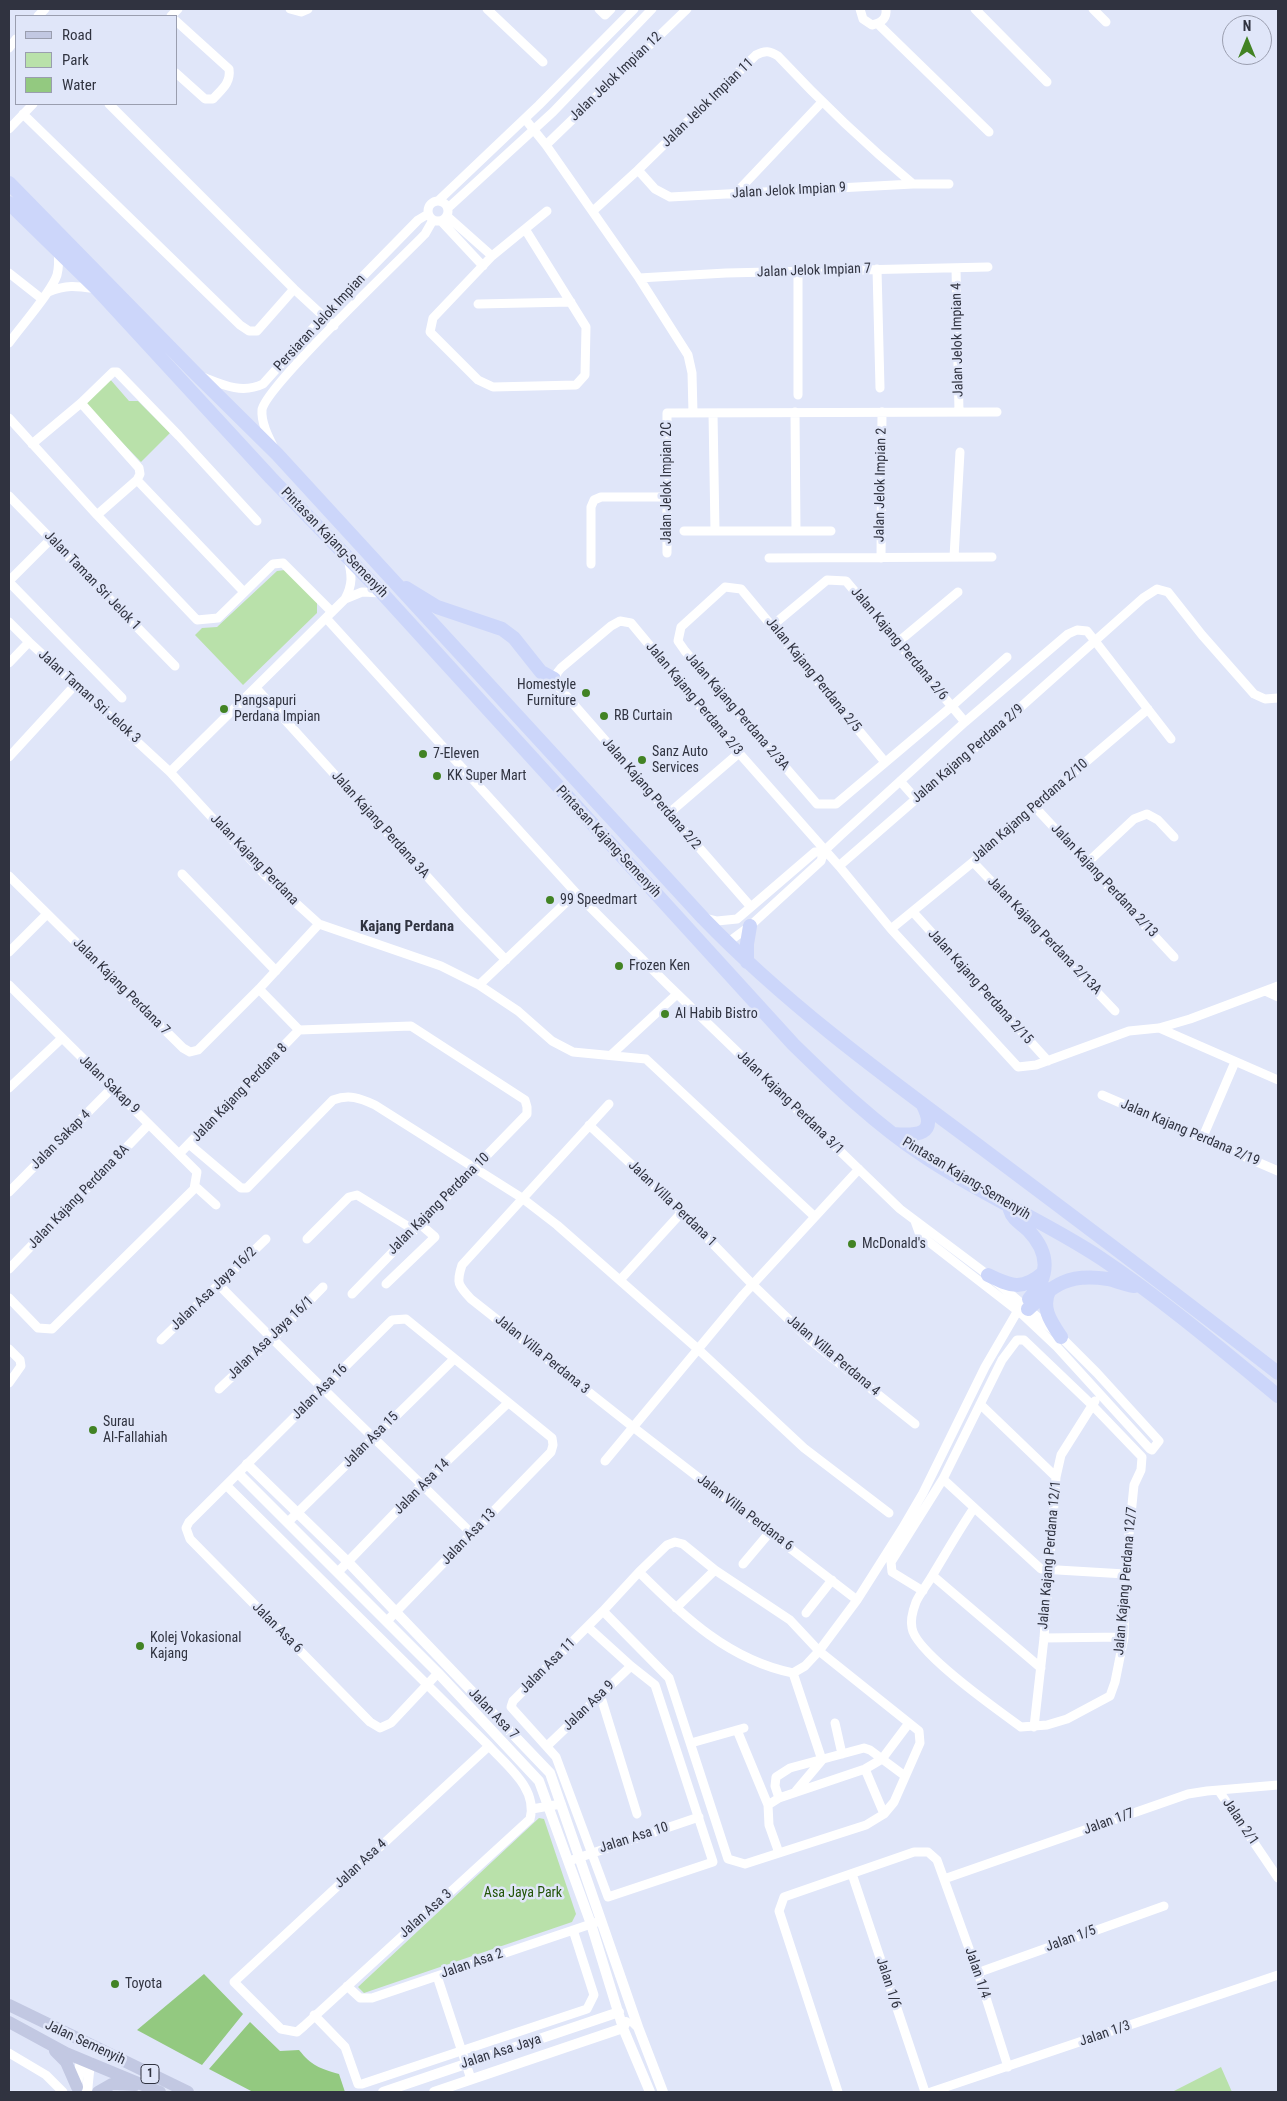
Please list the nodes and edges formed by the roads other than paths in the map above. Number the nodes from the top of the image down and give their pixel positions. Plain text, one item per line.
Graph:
1 (290, 9) edge
2 (308, 9) edge
3 (487, 9) edge
4 (634, 9) edge
5 (652, 9) edge
6 (687, 9) edge
7 (860, 9) edge
8 (886, 9) edge
9 (975, 9) edge
10 (1093, 9) edge
11 (1106, 22) dead end
12 (178, 23) edge
13 (878, 24) junction
14 (543, 62) dead end
15 (178, 75) edge
16 (1047, 82) dead end
17 (822, 102) junction
18 (32, 105) edge
19 (110, 105) edge
20 (23, 114) junction
21 (525, 118) junction
22 (533, 129) junction
23 (9, 130) edge
24 (989, 132) dead end
25 (546, 145) junction
26 (638, 170) junction
27 (10, 183) edge
28 (913, 184) junction
29 (949, 184) dead end
30 (734, 195) junction
31 (438, 200) junction
32 (9, 203) edge
33 (547, 211) dead end
34 (593, 211) junction
35 (439, 216) junction
36 (525, 229) junction
37 (58, 250) junction
38 (492, 256) junction
39 (483, 266) junction
40 (988, 267) dead end
41 (956, 268) junction
42 (877, 269) junction
43 (798, 272) junction
44 (9, 273) edge
45 (639, 278) junction
46 (97, 289) junction
47 (294, 289) junction
48 (45, 295) junction
49 (571, 302) junction
50 (478, 304) dead end
51 (324, 317) junction
52 (334, 326) junction
53 (9, 343) edge
54 (196, 374) junction
55 (880, 388) dead end
56 (798, 395) dead end
57 (81, 403) junction
58 (795, 412) junction
59 (882, 412) junction
60 (959, 412) junction
61 (997, 412) dead end
62 (693, 413) junction
63 (713, 413) junction
64 (9, 418) edge
65 (32, 444) junction
66 (960, 452) dead end
67 (277, 454) junction
68 (137, 480) junction
69 (9, 496) edge
70 (667, 497) junction
71 (97, 515) junction
72 (257, 520) dead end
73 (684, 531) dead end
74 (715, 531) junction
75 (796, 531) junction
76 (831, 531) dead end
77 (51, 539) junction
78 (667, 553) dead end
79 (347, 557) junction
80 (992, 557) dead end
81 (769, 558) dead end
82 (881, 558) junction
83 (954, 558) junction
84 (591, 564) dead end
85 (9, 581) edge
86 (396, 583) junction
87 (741, 589) joint
88 (244, 592) junction
89 (958, 592) dead end
90 (382, 593) junction
91 (345, 599) junction
92 (329, 615) junction
93 (9, 622) edge
94 (773, 625) junction
95 (1095, 641) junction
96 (28, 642) junction
97 (897, 643) junction
98 (1007, 657) dead end
99 (9, 663) edge
100 (176, 666) dead end
101 (554, 680) junction
102 (76, 684) junction
103 (256, 688) junction
104 (122, 698) dead end
105 (1278, 698) edge
106 (951, 707) junction
107 (1148, 709) junction
108 (965, 722) junction
109 (1171, 739) dead end
110 (739, 753) junction
111 (9, 757) edge
112 (884, 762) junction
113 (170, 772) junction
114 (900, 781) junction
115 (916, 800) junction
116 (1034, 806) junction
117 (668, 814) junction
118 (1174, 837) dead end
119 (824, 851) junction
120 (973, 862) junction
121 (1087, 863) junction
122 (839, 866) junction
123 (182, 874) dead end
124 (9, 876) edge
125 (576, 894) junction
126 (751, 907) junction
127 (913, 912) junction
128 (47, 914) junction
129 (703, 918) junction
130 (319, 924) junction
131 (750, 926) junction
132 (891, 929) junction
133 (727, 943) junction
134 (9, 952) edge
135 (1174, 957) dead end
136 (506, 960) junction
137 (747, 962) junction
138 (276, 972) junction
139 (9, 985) edge
140 (479, 985) junction
141 (1278, 986) edge
142 (259, 989) junction
143 (1264, 991) junction
144 (677, 994) junction
145 (1278, 997) edge
146 (1115, 1011) dead end
147 (1158, 1028) junction
148 (299, 1030) junction
149 (61, 1039) junction
150 (611, 1055) junction
151 (1048, 1061) junction
152 (1235, 1062) junction
153 (1278, 1080) edge
154 (9, 1088) edge
155 (112, 1088) junction
156 (1102, 1095) dead end
157 (609, 1104) dead end
158 (924, 1105) junction
159 (149, 1124) junction
160 (589, 1125) junction
161 (893, 1134) junction
162 (1202, 1139) junction
163 (189, 1144) junction
164 (179, 1154) junction
165 (476, 1168) junction
166 (859, 1169) junction
167 (1278, 1171) edge
168 (194, 1187) junction
169 (9, 1192) edge
170 (522, 1198) junction
171 (216, 1205) dead end
172 (1010, 1207) junction
173 (682, 1212) junction
174 (814, 1216) junction
175 (915, 1221) junction
176 (417, 1227) junction
177 (266, 1239) dead end
178 (307, 1239) dead end
179 (9, 1269) edge
180 (1043, 1273) junction
181 (988, 1275) junction
182 (620, 1280) junction
183 (386, 1284) dead end
184 (219, 1285) junction
185 (753, 1286) junction
186 (1140, 1286) junction
187 (322, 1287) dead end
188 (1051, 1288) junction
189 (352, 1294) dead end
190 (9, 1298) edge
191 (1023, 1310) junction
192 (1061, 1337) junction
193 (272, 1339) junction
194 (161, 1340) dead end
195 (9, 1349) edge
196 (699, 1350) junction
197 (454, 1359) junction
198 (1098, 1373) junction
199 (1278, 1373) edge
200 (9, 1383) edge
201 (219, 1389) dead end
202 (322, 1389) junction
203 (1101, 1395) junction
204 (1278, 1396) edge
205 (1121, 1399) junction
206 (508, 1403) junction
207 (980, 1404) junction
208 (1092, 1405) junction
209 (915, 1424) dead end
210 (633, 1427) junction
211 (374, 1437) junction
212 (605, 1461) dead end
213 (247, 1464) junction
214 (239, 1474) junction
215 (1056, 1477) junction
216 (943, 1479) junction
217 (422, 1485) junction
218 (227, 1486) junction
219 (974, 1508) junction
220 (298, 1513) junction
221 (889, 1514) dead end
222 (189, 1522) joint
223 (288, 1522) junction
224 (770, 1532) junction
225 (472, 1534) junction
226 (348, 1562) junction
227 (743, 1564) dead end
228 (715, 1570) junction
229 (1049, 1570) junction
230 (338, 1572) junction
231 (639, 1572) junction
232 (1125, 1574) junction
233 (933, 1576) junction
234 (832, 1580) junction
235 (923, 1591) junction
236 (857, 1600) junction
237 (676, 1608) junction
238 (603, 1611) junction
239 (396, 1613) junction
240 (806, 1613) dead end
241 (387, 1621) junction
242 (588, 1626) junction
243 (1124, 1637) junction
244 (1044, 1638) junction
245 (819, 1652) junction
246 (631, 1666) junction
247 (1041, 1668) junction
248 (438, 1673) junction
249 (793, 1673) junction
250 (427, 1685) junction
251 (600, 1694) junction
252 (498, 1718) junction
253 (835, 1723) dead end
254 (909, 1723) junction
255 (489, 1726) junction
256 (1034, 1727) junction
257 (691, 1743) junction
258 (489, 1746) junction
259 (548, 1746) junction
260 (842, 1754) junction
261 (696, 1758) junction
262 (882, 1759) junction
263 (822, 1760) junction
264 (681, 1764) junction
265 (865, 1769) junction
266 (905, 1776) junction
267 (1278, 1785) edge
268 (1220, 1790) junction
269 (796, 1792) junction
270 (779, 1798) junction
271 (561, 1804) junction
272 (768, 1805) junction
273 (549, 1806) junction
274 (532, 1809) junction
275 (637, 1814) dead end
276 (884, 1814) junction
277 (699, 1817) junction
278 (592, 1851) junction
279 (779, 1853) junction
280 (580, 1856) junction
281 (569, 1861) junction
282 (852, 1874) junction
283 (1278, 1878) edge
284 (944, 1879) junction
285 (1164, 1906) dead end
286 (602, 1921) junction
287 (591, 1924) junction
288 (572, 1930) junction
289 (977, 1973) junction
290 (1278, 1975) edge
291 (437, 1976) junction
292 (347, 1986) junction
293 (630, 2004) junction
294 (9, 2005) edge
295 (314, 2015) junction
296 (623, 2015) junction
297 (9, 2022) edge
298 (638, 2027) junction
299 (624, 2028) junction
300 (297, 2032) joint
301 (78, 2039) junction
302 (41, 2040) junction
303 (462, 2052) junction
304 (9, 2053) edge
305 (111, 2055) junction
306 (87, 2059) junction
307 (465, 2063) junction
308 (1008, 2067) junction
309 (471, 2079) junction
310 (80, 2090) edge
311 (155, 2090) edge
312 (63, 2092) edge
313 (98, 2092) edge
314 (188, 2092) edge
315 (383, 2092) edge
316 (434, 2092) edge
317 (650, 2092) edge
318 (663, 2092) edge
319 (838, 2092) edge
320 (925, 2092) edge
321 (931, 2092) edge

1 - 2 street
3 - 14 street
4 - 21 street
5 - 22 street, Persiaran Jelok Impian
6 - 25 street, Jalan Jelok Impian 12
7 - 13 street
8 - 13 street
9 - 16 street
10 - 11 street
12 - 15 street
13 - 24 street
17 - 26 street, Jalan Jelok Impian 11
17 - 28 street, Jalan Jelok Impian 11
17 - 30 street
18 - 20 street
19 - 47 street
20 - 23 street
20 - 47 street
21 - 22 street
21 - 31 street
22 - 25 street
22 - 35 street, Persiaran Jelok Impian
25 - 34 street
26 - 30 street, Jalan Jelok Impian 9
26 - 34 street, Jalan Jelok Impian 11
27 - 54 highway, Pintasan Kajang-Semenyih
28 - 29 street, Jalan Jelok Impian 9
28 - 30 street, Jalan Jelok Impian 9
31 - 35 street
31 - 35 street
32 - 37 highway, Pintasan Kajang-Semenyih
33 - 36 street
34 - 45 street
35 - 38 street
35 - 39 street
35 - 51 street, Persiaran Jelok Impian
35 - 52 street, Persiaran Jelok Impian
36 - 38 street
36 - 49 street
37 - 46 highway, Pintasan Kajang-Semenyih
37 - 48 street
38 - 39 street
39 - 49 street
40 - 41 street, Jalan Jelok Impian 7
41 - 42 street, Jalan Jelok Impian 7
41 - 60 street, Jalan Jelok Impian 4
42 - 43 street, Jalan Jelok Impian 7
42 - 55 street
43 - 45 street, Jalan Jelok Impian 7
43 - 56 street
44 - 48 street
45 - 62 street
46 - 48 street
46 - 79 highway, Pintasan Kajang-Semenyih
47 - 51 street
48 - 53 street
49 - 50 street
51 - 52 street
51 - 54 street, Persiaran Jelok Impian
52 - 67 street, Persiaran Jelok Impian
54 - 67 highway, Pintasan Kajang-Semenyih
57 - 65 street
57 - 68 street
57 - 72 street
58 - 59 street
58 - 63 street
58 - 75 street
59 - 60 street
59 - 82 street, Jalan Jelok Impian 2
60 - 61 street
62 - 63 street
62 - 70 street, Jalan Jelok Impian 2C
63 - 74 street
64 - 65 street
65 - 71 street
66 - 83 street
67 - 86 highway, Pintasan Kajang-Semenyih
68 - 71 street
68 - 88 street
69 - 77 street, Jalan Taman Sri Jelok 1
70 - 78 street, Jalan Jelok Impian 2C
70 - 84 street
71 - 88 street
73 - 74 street
74 - 75 street
75 - 76 street
77 - 85 street
77 - 100 street, Jalan Taman Sri Jelok 1
79 - 90 highway, Pintasan Kajang-Semenyih
79 - 91 street
80 - 83 street
81 - 82 street
82 - 83 street
85 - 104 street, Jalan Taman Sri Jelok 3
86 - 101 highway
86 - 129 highway, Pintasan Kajang-Semenyih
87 - 94 street, Jalan Kajang Perdana 2/5
87 - 112 street, Jalan Kajang Perdana 2/3A
88 - 92 street, Jalan Kajang Perdana 3/1
89 - 97 street
90 - 91 street
90 - 161 highway, Pintasan Kajang-Semenyih
91 - 92 street
92 - 103 street
92 - 125 street, Jalan Kajang Perdana 3/1
93 - 96 street, Jalan Taman Sri Jelok 3
94 - 97 street, Jalan Kajang Perdana 2/6
94 - 112 street, Jalan Kajang Perdana 2/5
95 - 105 street, Jalan Kajang Perdana 2/9
95 - 107 street
95 - 108 street
95 - 115 street, Jalan Kajang Perdana 2/9
96 - 99 street
96 - 102 street, Jalan Taman Sri Jelok 3
97 - 106 street, Jalan Kajang Perdana 2/6
98 - 106 street
101 - 110 street, Jalan Kajang Perdana 2/3
101 - 117 street, Jalan Kajang Perdana 2/2
102 - 111 street
102 - 113 street, Jalan Taman Sri Jelok 3
103 - 113 street
103 - 136 street, Jalan Kajang Perdana 3A
106 - 108 street, Jalan Kajang Perdana 2/6
106 - 112 street
107 - 109 street
107 - 116 street, Jalan Kajang Perdana 2/10
108 - 114 street
110 - 117 street
110 - 119 street, Jalan Kajang Perdana 2/3
113 - 130 street, Jalan Kajang Perdana
114 - 115 street
114 - 119 street
115 - 122 street, Jalan Kajang Perdana 2/9
116 - 120 street, Jalan Kajang Perdana 2/10
116 - 121 street, Jalan Kajang Perdana 2/13
117 - 126 street, Jalan Kajang Perdana 2/2
118 - 121 street
119 - 122 street, Jalan Kajang Perdana 2/3
119 - 126 street
119 - 131 street
120 - 127 street, Jalan Kajang Perdana 2/10
120 - 146 street, Jalan Kajang Perdana 2/13A
121 - 135 street, Jalan Kajang Perdana 2/13
122 - 132 street, Jalan Kajang Perdana 2/3
123 - 138 street
124 - 128 street, Jalan Kajang Perdana 7
125 - 136 street
125 - 144 street, Jalan Kajang Perdana 3/1
126 - 129 street
127 - 132 street, Jalan Kajang Perdana 2/10
127 - 151 street, Jalan Kajang Perdana 2/15
128 - 134 street
128 - 142 street, Jalan Kajang Perdana 7
129 - 133 highway, Pintasan Kajang-Semenyih
130 - 138 street
130 - 140 street, Jalan Kajang Perdana
131 - 133 street
131 - 137 highway
132 - 151 street, Jalan Kajang Perdana 2/3
133 - 137 highway, Pintasan Kajang-Semenyih
136 - 140 street
137 - 158 highway, Pintasan Kajang-Semenyih
138 - 142 street
139 - 149 street, Jalan Sakap 9
140 - 150 street, Jalan Kajang Perdana
141 - 143 street
142 - 148 street
143 - 145 street
143 - 147 street
144 - 150 street
144 - 166 street, Jalan Kajang Perdana 3/1
147 - 151 street
147 - 152 street
148 - 163 street, Jalan Kajang Perdana 8
148 - 165 street, Jalan Kajang Perdana 10
149 - 154 street
149 - 155 street, Jalan Sakap 9
150 - 174 street, Jalan Kajang Perdana
152 - 153 street
152 - 162 street
155 - 159 street, Jalan Sakap 9
155 - 169 street, Jalan Sakap 4
156 - 162 street, Jalan Kajang Perdana 2/19
157 - 160 street
158 - 161 highway
158 - 199 highway, Pintasan Kajang-Semenyih
159 - 164 street, Jalan Sakap 9
159 - 179 street, Jalan Kajang Perdana 8A
160 - 170 street
160 - 173 street, Jalan Villa Perdana 1
161 - 172 highway, Pintasan Kajang-Semenyih
162 - 167 street, Jalan Kajang Perdana 2/19
163 - 164 street, Jalan Kajang Perdana 8
163 - 165 street
164 - 168 street, Jalan Sakap 9
165 - 170 street
165 - 176 street, Jalan Kajang Perdana 10
166 - 174 street
166 - 175 street, Jalan Kajang Perdana 3/1
168 - 171 street
168 - 190 street
170 - 182 street
170 - 210 street, Jalan Villa Perdana 3
172 - 180 highway
172 - 186 highway, Pintasan Kajang-Semenyih
173 - 182 street
173 - 185 street, Jalan Villa Perdana 1
174 - 185 street
175 - 181 street
175 - 191 street
176 - 178 street
176 - 183 street
176 - 189 street, Jalan Kajang Perdana 10
177 - 184 street, Jalan Asa Jaya 16/2
180 - 181 highway
180 - 191 highway
181 - 191 street
182 - 196 street
184 - 193 street
184 - 194 street, Jalan Asa Jaya 16/2
185 - 196 street
185 - 209 street, Jalan Villa Perdana 4
186 - 188 highway
186 - 204 highway, Pintasan Kajang-Semenyih
187 - 193 street, Jalan Asa Jaya 16/1
188 - 191 highway
188 - 192 highway
191 - 192 street
191 - 203 street
191 - 236 street
192 - 198 street
193 - 201 street, Jalan Asa Jaya 16/1
193 - 202 street
195 - 200 street
196 - 210 street
196 - 221 street
197 - 202 street, Jalan Asa 16
197 - 206 street
197 - 211 street, Jalan Asa 15
198 - 203 street
198 - 205 street
202 - 211 street
202 - 213 street, Jalan Asa 16
203 - 205 street
203 - 205 street
203 - 208 street, Jalan Kajang Perdana 12/1
206 - 217 street, Jalan Asa 14
206 - 225 street, Jalan Asa 13
207 - 208 street
207 - 215 street
207 - 216 street
208 - 215 street, Jalan Kajang Perdana 12/1
208 - 232 street, Jalan Kajang Perdana 12/7
210 - 212 street
210 - 224 street, Jalan Villa Perdana 6
211 - 217 street
211 - 220 street, Jalan Asa 15
213 - 214 street, Jalan Asa 16
213 - 220 street, Jalan Asa 7
214 - 218 street, Jalan Asa 16
214 - 223 street, Jalan Asa 7
215 - 229 street, Jalan Kajang Perdana 12/1
216 - 219 street
216 - 235 street
217 - 225 street
217 - 226 street, Jalan Asa 14
218 - 222 street, Jalan Asa 16
218 - 250 street, Jalan Asa 7
219 - 229 street
219 - 233 street
220 - 223 street, Jalan Asa 15
220 - 226 street, Jalan Asa 7
222 - 250 street, Jalan Asa 6
223 - 230 street, Jalan Asa 7
224 - 227 street
224 - 234 street, Jalan Villa Perdana 6
225 - 239 street, Jalan Asa 13
226 - 230 street, Jalan Asa 14
226 - 239 street, Jalan Asa 7
228 - 231 street, Jalan Asa 11
228 - 237 street
228 - 245 street
229 - 232 street
229 - 244 street, Jalan Kajang Perdana 12/1
230 - 241 street, Jalan Asa 7
231 - 237 street
231 - 238 street, Jalan Asa 11
232 - 243 street, Jalan Kajang Perdana 12/7
233 - 235 street
233 - 247 street
234 - 236 street, Jalan Villa Perdana 6
234 - 240 street
235 - 256 street
236 - 245 street
237 - 249 street
238 - 242 street, Jalan Asa 11
238 - 257 street
239 - 241 street, Jalan Asa 13
239 - 252 street, Jalan Asa 7
241 - 248 street, Jalan Asa 7
242 - 246 street
242 - 259 street, Jalan Asa 11
243 - 244 street
243 - 256 street, Jalan Kajang Perdana 12/7
244 - 247 street, Jalan Kajang Perdana 12/1
245 - 249 street
245 - 254 street
246 - 251 street, Jalan Asa 9
246 - 264 street
247 - 256 street, Jalan Kajang Perdana 12/1
248 - 250 street
248 - 255 street, Jalan Asa 7
249 - 263 street
250 - 258 street, Jalan Asa 7
251 - 259 street, Jalan Asa 9
251 - 275 street
252 - 255 street
252 - 271 street, Jalan Asa 7
253 - 260 street
254 - 262 street
254 - 266 street
255 - 273 street, Jalan Asa 7
257 - 261 street
257 - 272 street
258 - 274 street, Jalan Asa 7
258 - 300 street, Jalan Asa 4
259 - 278 street
260 - 262 street
260 - 263 street
261 - 264 street
261 - 279 street
262 - 265 street
262 - 266 street
263 - 269 street
263 - 270 street
264 - 277 street
265 - 269 street
265 - 276 street
266 - 276 street
267 - 268 street, Jalan 1/7
268 - 283 street, Jalan 2/1
268 - 284 street, Jalan 1/7
269 - 270 street
270 - 272 street
271 - 273 street
271 - 280 street, Jalan Asa 7
272 - 279 street
273 - 274 street
273 - 281 street, Jalan Asa 7
274 - 292 street, Jalan Asa 3
276 - 279 street
277 - 278 street, Jalan Asa 10
277 - 278 street
278 - 280 street, Jalan Asa 10
280 - 281 street, Jalan Asa 10
280 - 286 street, Jalan Asa 7
281 - 287 street, Jalan Asa 7
282 - 284 street, Jalan 1/4
282 - 319 street
282 - 320 street, Jalan 1/6
284 - 289 street, Jalan 1/4
285 - 289 street, Jalan 1/5
286 - 287 street, Jalan Asa 2
286 - 293 street, Jalan Asa 7
287 - 288 street, Jalan Asa 2
287 - 296 street, Jalan Asa 7
288 - 291 street, Jalan Asa 2
288 - 303 street
289 - 308 street, Jalan 1/4
290 - 308 street, Jalan 1/3
291 - 292 street, Jalan Asa 2
291 - 303 street
292 - 295 street, Jalan Asa 3
293 - 296 street
293 - 298 street, Jalan Asa 7
294 - 301 main road, Jalan Semenyih / 1
295 - 300 street, Jalan Asa 3
295 - 303 street
296 - 298 street
296 - 299 street
296 - 307 street, Jalan Asa Jaya
297 - 302 main road, Jalan Semenyih / 1
298 - 318 street, Jalan Asa 7
299 - 309 street, Jalan Asa Jaya
299 - 317 street
301 - 305 main road, Jalan Semenyih / 1
301 - 306 main road
302 - 306 main road, Jalan Semenyih / 1
302 - 310 main road
303 - 307 street
304 - 312 street
305 - 306 main road
305 - 314 main road, Jalan Semenyih / 1
306 - 310 street
306 - 311 main road, Jalan Semenyih / 1
307 - 309 street
307 - 315 street, Jalan Asa Jaya
308 - 321 street, Jalan 1/3
309 - 316 street, Jalan Asa Jaya
311 - 313 main road

